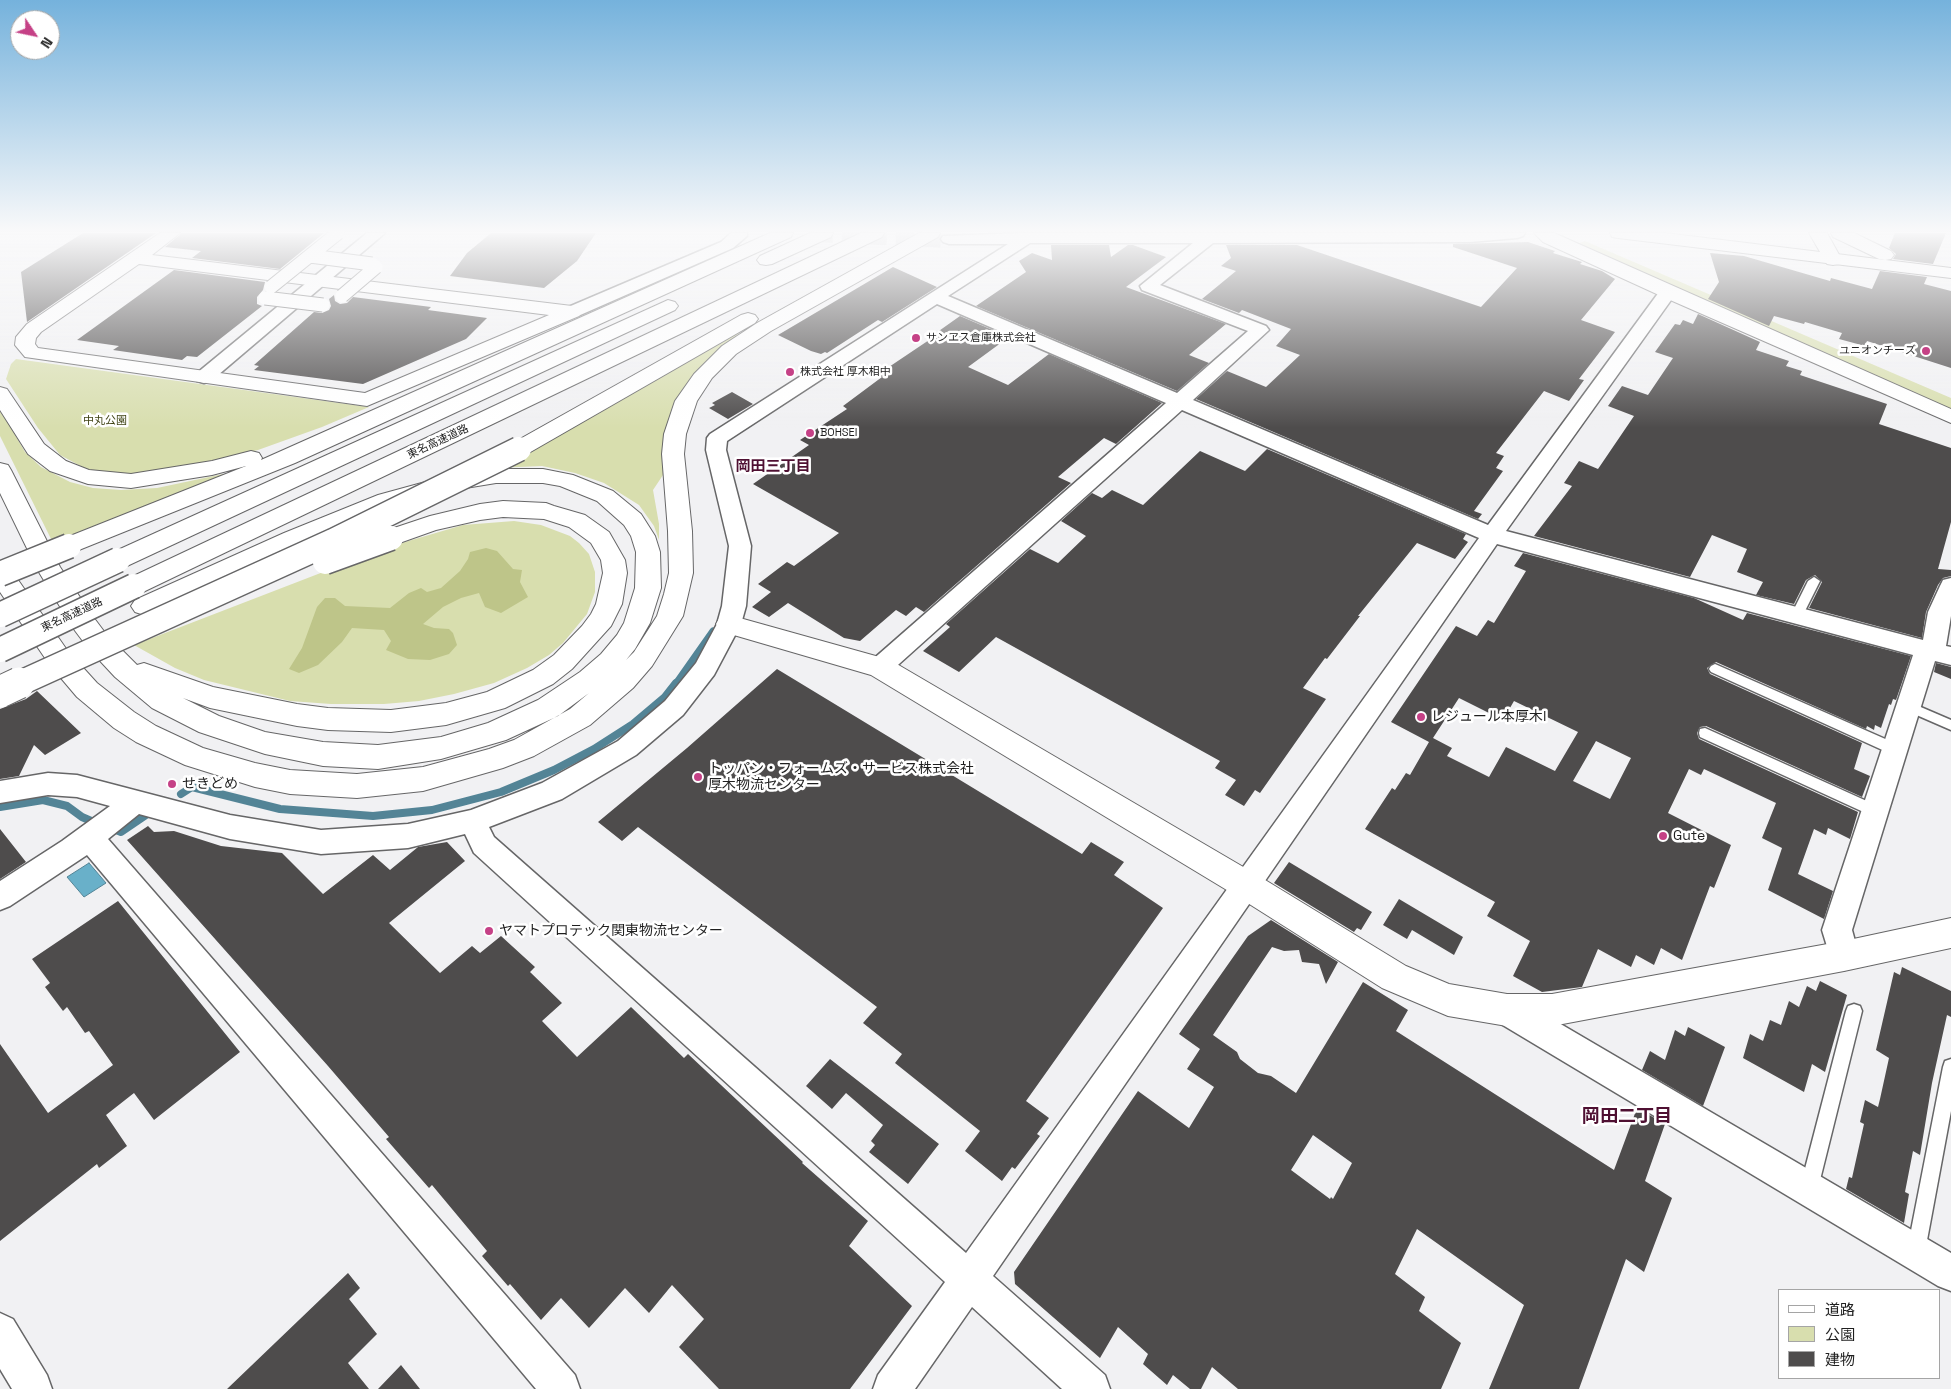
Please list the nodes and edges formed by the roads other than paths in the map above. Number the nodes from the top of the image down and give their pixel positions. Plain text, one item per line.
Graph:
1 (78, 298) edge
2 (295, 298) edge
3 (300, 298) edge
4 (457, 298) edge
5 (605, 298) edge
6 (640, 298) edge
7 (685, 298) edge
8 (744, 298) edge
9 (790, 298) edge
10 (820, 298) edge
11 (934, 298) edge
12 (937, 298) edge
13 (1178, 298) edge
14 (1664, 298) edge
15 (1681, 298) edge
16 (323, 304) dead end
17 (572, 312) junction
18 (204, 377) junction
19 (460, 378) junction
20 (0, 393) edge
21 (1180, 402) junction
22 (1951, 417) edge
23 (0, 470) edge
24 (1492, 535) junction
25 (0, 573) edge
26 (1814, 581) dead end
27 (1951, 586) edge
28 (139, 596) junction
29 (0, 615) edge
30 (1798, 615) junction
31 (729, 624) junction
32 (0, 650) edge
33 (1942, 654) edge
34 (114, 658) junction
35 (880, 667) junction
36 (1715, 669) dead end
37 (0, 674) edge
38 (0, 693) edge
39 (1909, 707) junction
40 (1951, 724) edge
41 (1705, 733) dead end
42 (1894, 749) junction
43 (0, 792) edge
44 (1875, 811) junction
45 (473, 821) junction
46 (110, 822) junction
47 (1246, 885) junction
48 (0, 897) edge
49 (1951, 933) edge
50 (1844, 956) junction
51 (1507, 1010) junction
52 (1854, 1011) dead end
53 (1951, 1067) edge
54 (1808, 1188) junction
55 (1916, 1252) junction
56 (1951, 1273) edge
57 (970, 1281) junction
58 (0, 1332) edge
59 (33, 1389) edge
60 (561, 1389) edge
61 (892, 1389) edge
62 (1091, 1389) edge

1 - 18 main road
2 - 16 street, bridge
3 - 18 street
4 - 17 main road
5 - 17 street
6 - 19 main road
7 - 29 main road, 東名高速道路, bridge
8 - 28 main road, 東名高速道路
9 - 38 main road, bridge
10 - 25 main road
11 - 31 street
12 - 21 street
13 - 21 street
14 - 24 street
15 - 22 main road
17 - 18 main road
19 - 20 main road
19 - 25 main road, bridge
21 - 24 street
21 - 35 street
23 - 34 main road
24 - 30 street
24 - 47 street
26 - 30 lane
27 - 33 street
28 - 32 main road, 東名高速道路, bridge
28 - 34 main road
28 - 37 main road
30 - 33 street
31 - 35 main road
31 - 45 street
33 - 39 street
34 - 38 main road, bridge
35 - 47 main road
36 - 42 lane
39 - 40 lane
39 - 42 street
41 - 44 lane
42 - 44 street
43 - 46 street
44 - 50 street
45 - 46 street
45 - 57 street
46 - 48 street
46 - 60 street
47 - 51 main road
47 - 57 street
49 - 50 main road
50 - 51 main road
51 - 54 street
52 - 54 lane
53 - 55 lane
54 - 55 street
55 - 56 street
57 - 61 street
57 - 62 street
58 - 59 street

